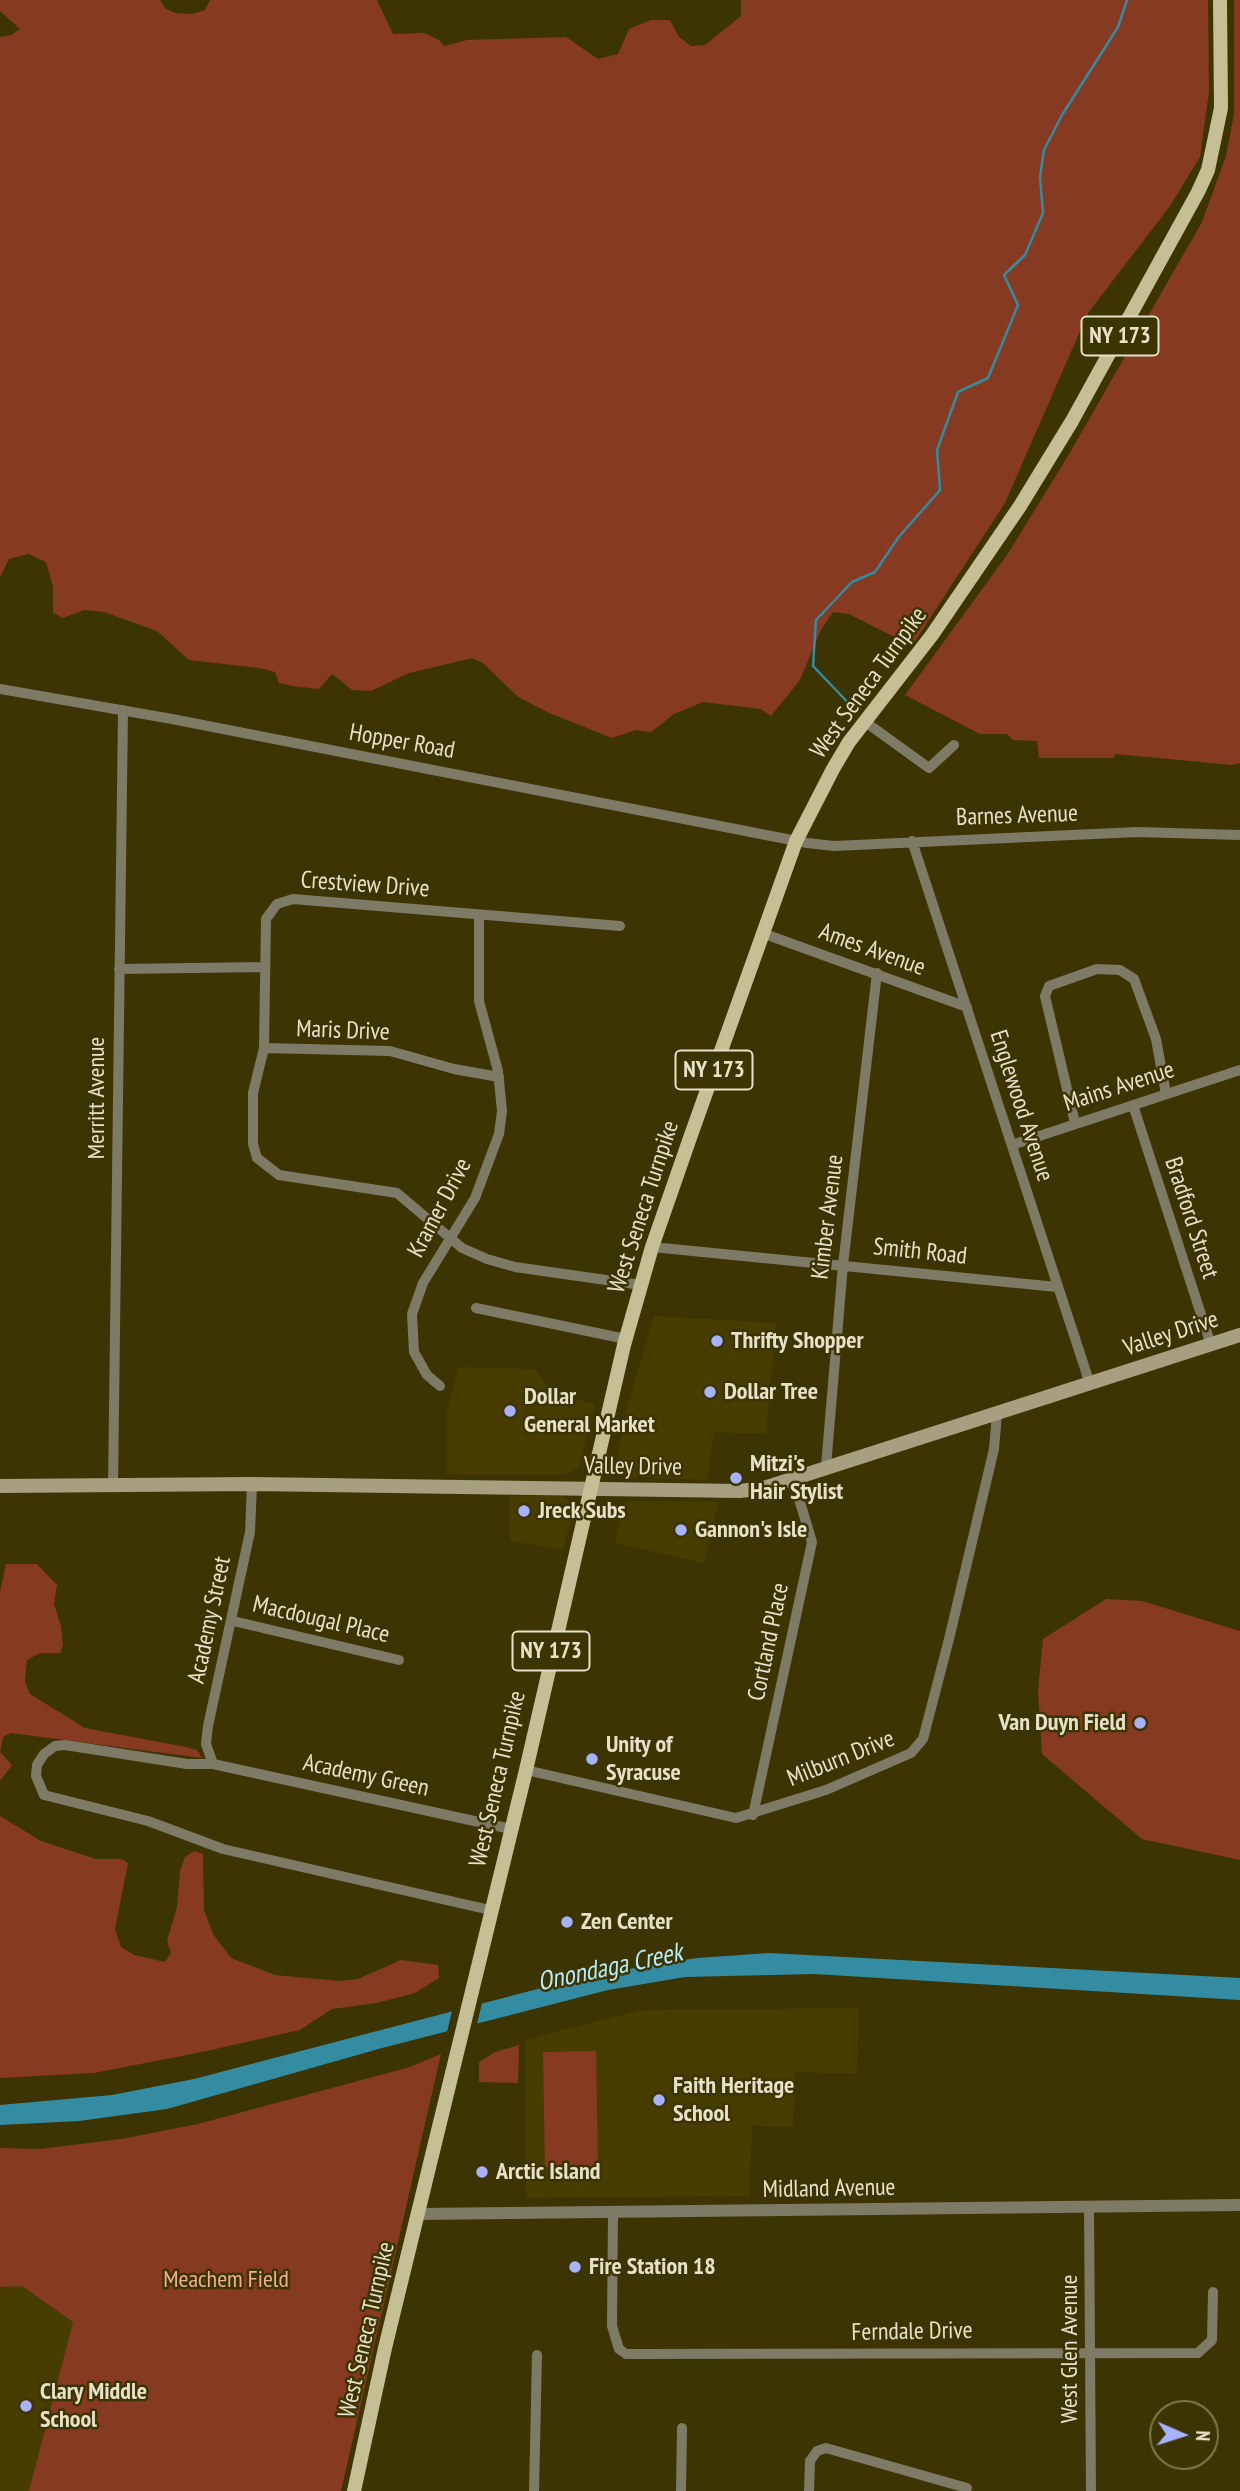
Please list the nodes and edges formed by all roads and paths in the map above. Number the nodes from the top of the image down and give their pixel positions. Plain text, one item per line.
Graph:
1 (1220, 0) edge
2 (0, 689) edge
3 (123, 710) junction
4 (864, 721) junction
5 (954, 745) dead end
6 (1240, 835) edge
7 (796, 841) junction
8 (912, 841) junction
9 (479, 915) junction
10 (620, 926) dead end
11 (762, 933) junction
12 (265, 967) junction
13 (119, 969) junction
14 (877, 973) junction
15 (967, 1007) junction
16 (264, 1048) junction
17 (1240, 1070) edge
18 (499, 1077) junction
19 (1166, 1094) junction
20 (1133, 1105) junction
21 (1075, 1123) junction
22 (1012, 1145) junction
23 (450, 1239) junction
24 (652, 1247) junction
25 (843, 1265) junction
26 (641, 1285) junction
27 (1057, 1287) junction
28 (476, 1308) dead end
29 (1240, 1335) edge
30 (626, 1339) junction
31 (1211, 1345) junction
32 (1090, 1384) junction
33 (440, 1386) dead end
34 (997, 1414) junction
35 (826, 1466) junction
36 (793, 1479) junction
37 (252, 1484) junction
38 (0, 1486) edge
39 (113, 1486) junction
40 (590, 1488) junction
41 (233, 1621) junction
42 (399, 1660) dead end
43 (213, 1764) junction
44 (526, 1770) junction
45 (753, 1815) junction
46 (511, 1829) junction
47 (490, 1910) junction
48 (1240, 2205) edge
49 (1089, 2208) junction
50 (612, 2212) junction
51 (418, 2214) junction
52 (1213, 2292) dead end
53 (1091, 2351) junction
54 (537, 2355) dead end
55 (682, 2428) dead end
56 (967, 2488) dead end
57 (354, 2491) edge
58 (534, 2491) edge
59 (681, 2491) edge
60 (809, 2491) edge
61 (1091, 2491) edge

1 - 4 main road, West Seneca Turnpike / NY 173
2 - 3 street, Hopper Road
3 - 7 street, Hopper Road
3 - 13 street, Merritt Avenue
4 - 5 street
4 - 7 main road, West Seneca Turnpike / NY 173
6 - 8 street, Barnes Avenue
7 - 8 street, Barnes Avenue
7 - 11 main road, West Seneca Turnpike / NY 173
8 - 15 street, Englewood Avenue
9 - 10 street, Crestview Drive
9 - 12 street, Crestview Drive
9 - 18 street, Kramer Drive
11 - 14 street, Ames Avenue
11 - 24 main road, West Seneca Turnpike / NY 173
12 - 13 street
12 - 16 street, Maris Drive
13 - 39 street, Merritt Avenue
14 - 15 street, Ames Avenue
14 - 25 street, Kimber Avenue
15 - 22 street, Englewood Avenue
16 - 18 street, Maris Drive
16 - 23 street
17 - 19 street, Mains Avenue
18 - 23 street, Kramer Drive
19 - 20 street, Mains Avenue
19 - 21 street
20 - 21 street, Mains Avenue
20 - 31 street, Bradford Street
21 - 22 street, Mains Avenue
22 - 27 street, Englewood Avenue
23 - 26 street
23 - 33 street, Kramer Drive
24 - 25 street, Smith Road
24 - 26 main road, West Seneca Turnpike / NY 173
25 - 27 street, Smith Road
25 - 35 street, Kimber Avenue
26 - 30 main road, West Seneca Turnpike / NY 173
27 - 32 street, Englewood Avenue
28 - 30 street
29 - 31 main road, Valley Drive
30 - 40 main road, West Seneca Turnpike / NY 173
31 - 32 main road, Valley Drive
32 - 34 main road, Valley Drive
34 - 35 main road, Valley Drive
34 - 45 street, Milburn Drive
35 - 36 main road, Valley Drive
36 - 40 main road, Valley Drive
36 - 45 street, Cortland Place
37 - 39 main road, Valley Drive
37 - 40 main road, Valley Drive
37 - 41 street, Academy Street
38 - 39 main road, Valley Drive
40 - 44 main road, West Seneca Turnpike / NY 173
41 - 42 street, Macdougal Place
41 - 43 street, Academy Street
43 - 46 street, Academy Green
43 - 47 street, Academy Green
44 - 45 street, Milburn Drive
44 - 46 main road, West Seneca Turnpike / NY 173
46 - 47 main road, West Seneca Turnpike / NY 173
47 - 51 main road, West Seneca Turnpike / NY 173
48 - 49 street, Midland Avenue
49 - 50 street, Midland Avenue
49 - 53 street, West Glen Avenue
50 - 51 street, Midland Avenue
50 - 53 street, Ferndale Drive
51 - 57 main road, West Seneca Turnpike / NY 173
52 - 53 street, Ferndale Drive
53 - 61 street, West Glen Avenue
54 - 58 street
55 - 59 street
56 - 60 street

